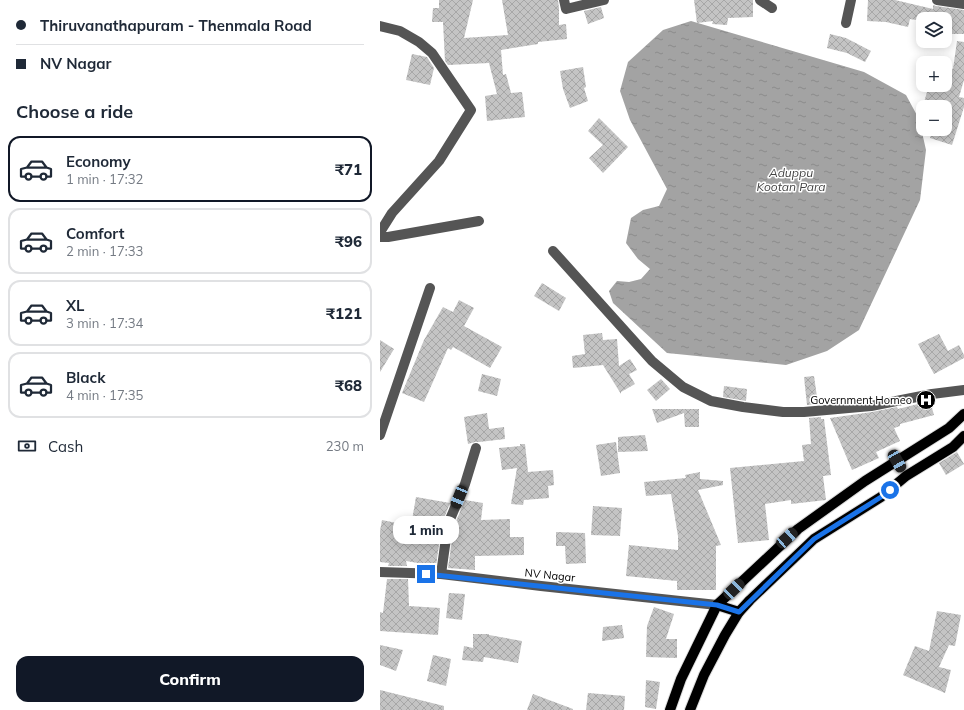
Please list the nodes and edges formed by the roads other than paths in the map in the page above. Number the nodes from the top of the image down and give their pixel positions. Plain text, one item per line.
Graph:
1 (564, 0) edge
2 (604, 0) edge
3 (760, 0) edge
4 (851, 0) edge
5 (938, 0) edge
6 (964, 4) edge
7 (772, 8) dead end
8 (846, 23) dead end
9 (380, 26) edge
10 (479, 221) dead end
11 (380, 232) edge
12 (380, 237) edge
13 (553, 252) dead end
14 (430, 288) dead end
15 (964, 390) edge
16 (964, 414) edge
17 (380, 435) edge
18 (964, 436) edge
19 (476, 448) dead end
20 (897, 461) junction
21 (906, 476) junction
22 (380, 572) edge
23 (441, 574) junction
24 (717, 605) junction
25 (739, 612) junction
26 (670, 710) edge
27 (690, 710) edge

1 - 2 street
3 - 7 street
4 - 8 street
5 - 6 street
9 - 11 street
10 - 12 street
13 - 15 street
14 - 17 street
16 - 20 main road
18 - 21 main road
19 - 23 street
20 - 21 main road
20 - 24 main road
21 - 25 main road
22 - 23 street, NV Nagar
23 - 24 street, NV Nagar
24 - 25 main road
24 - 26 main road
25 - 27 main road

